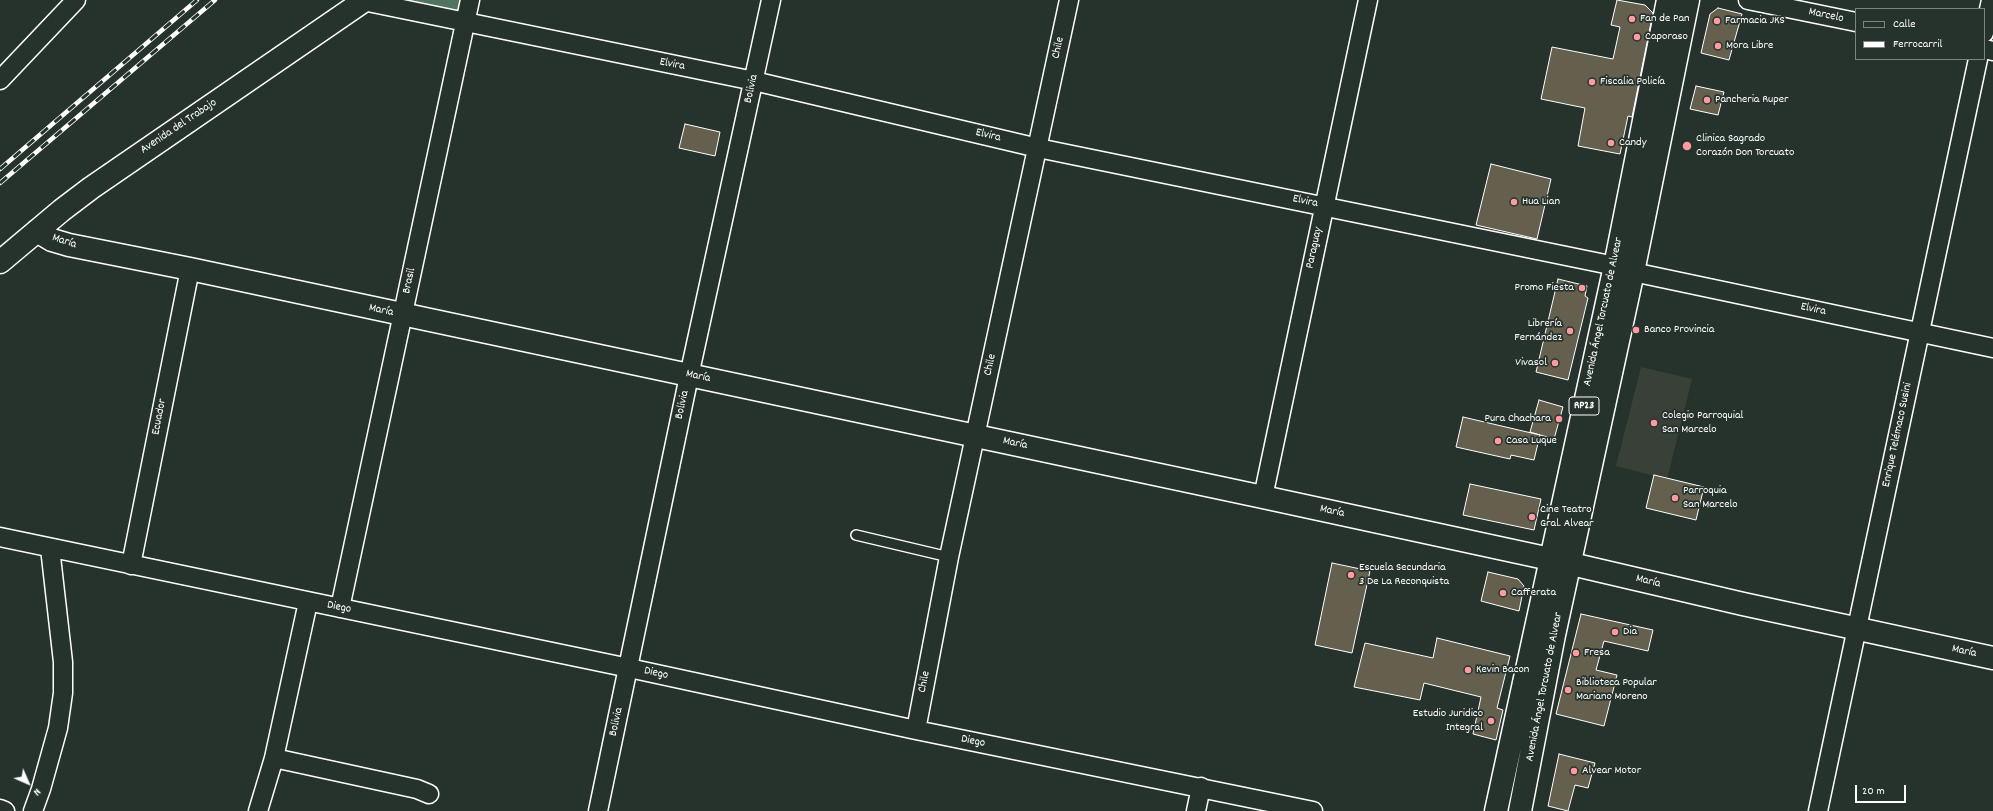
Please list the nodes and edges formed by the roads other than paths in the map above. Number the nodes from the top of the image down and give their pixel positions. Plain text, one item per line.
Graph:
1 (76, 0) edge
2 (470, 0) edge
3 (771, 0) edge
4 (1069, 0) edge
5 (1368, 0) edge
6 (1668, 0) edge
7 (1688, 0) edge
8 (1748, 0) edge
9 (1991, 0) edge
10 (364, 1) edge
11 (1855, 22) edge
12 (465, 23) junction
13 (1985, 28) edge
14 (1978, 60) edge
15 (0, 80) edge
16 (754, 81) junction
17 (1038, 148) junction
18 (1323, 206) junction
19 (37, 231) junction
20 (0, 262) edge
21 (190, 269) junction
22 (1624, 269) junction
23 (402, 315) junction
24 (1920, 332) junction
25 (1993, 348) edge
26 (689, 376) junction
27 (976, 436) junction
28 (1263, 497) junction
29 (856, 535) dead end
30 (0, 537) edge
31 (50, 548) junction
32 (949, 557) junction
33 (1560, 562) junction
34 (131, 565) junction
35 (308, 602) junction
36 (340, 608) junction
37 (1856, 629) junction
38 (1993, 658) edge
39 (629, 668) junction
40 (916, 730) junction
41 (274, 758) junction
42 (1201, 787) junction
43 (429, 794) dead end
44 (0, 810) edge
45 (5, 811) edge
46 (32, 811) edge
47 (258, 811) edge
48 (598, 811) edge
49 (1196, 811) edge
50 (1313, 811) edge
51 (1496, 811) edge
52 (1520, 811) edge
53 (1818, 811) edge

1 - 15 street
2 - 12 street, Brasil
3 - 16 street, Bolivia
4 - 17 street, Chile
5 - 18 street, Paraguay
6 - 22 street, Avenida Ángel Torcuato de Alvear / RP23
7 - 22 street, Avenida Ángel Torcuato de Alvear / RP23
8 - 11 street, Marcelo
9 - 13 street
10 - 12 street, Elvira
10 - 19 street, Avenida del Trabajo
12 - 16 street, Elvira
12 - 23 street, Brasil
14 - 24 street, Enrique Telémaco Susini
16 - 17 street, Elvira
16 - 26 street, Bolivia
17 - 18 street, Elvira
17 - 27 street, Chile
18 - 22 street, Elvira
18 - 28 street, Paraguay
19 - 20 street, Avenida del Trabajo
19 - 21 street, María
21 - 23 street, María
21 - 34 street, Ecuador
22 - 24 street, Elvira
22 - 33 street, Avenida Ángel Torcuato de Alvear / RP23
23 - 26 street, María
23 - 36 street, Brasil
24 - 25 street, Elvira
24 - 37 street, Enrique Telémaco Susini
26 - 27 street, María
26 - 39 street, Bolivia
27 - 28 street, María
27 - 32 street, Chile
28 - 33 street, María
29 - 32 lane
30 - 31 street, Diego
31 - 34 street, Diego
31 - 46 street
32 - 40 street, Chile
33 - 37 street, María
33 - 51 street, Avenida Ángel Torcuato de Alvear / RP23
33 - 52 street, Avenida Ángel Torcuato de Alvear / RP23
34 - 35 street, Diego
35 - 36 street, Diego
35 - 41 street
36 - 39 street, Diego
37 - 38 street, María
37 - 53 street, Enrique Telémaco Susini
39 - 40 street, Diego
39 - 48 street, Bolivia
40 - 42 street, Diego
41 - 43 street
41 - 47 street
42 - 49 street
42 - 50 street, Diego
44 - 45 street

